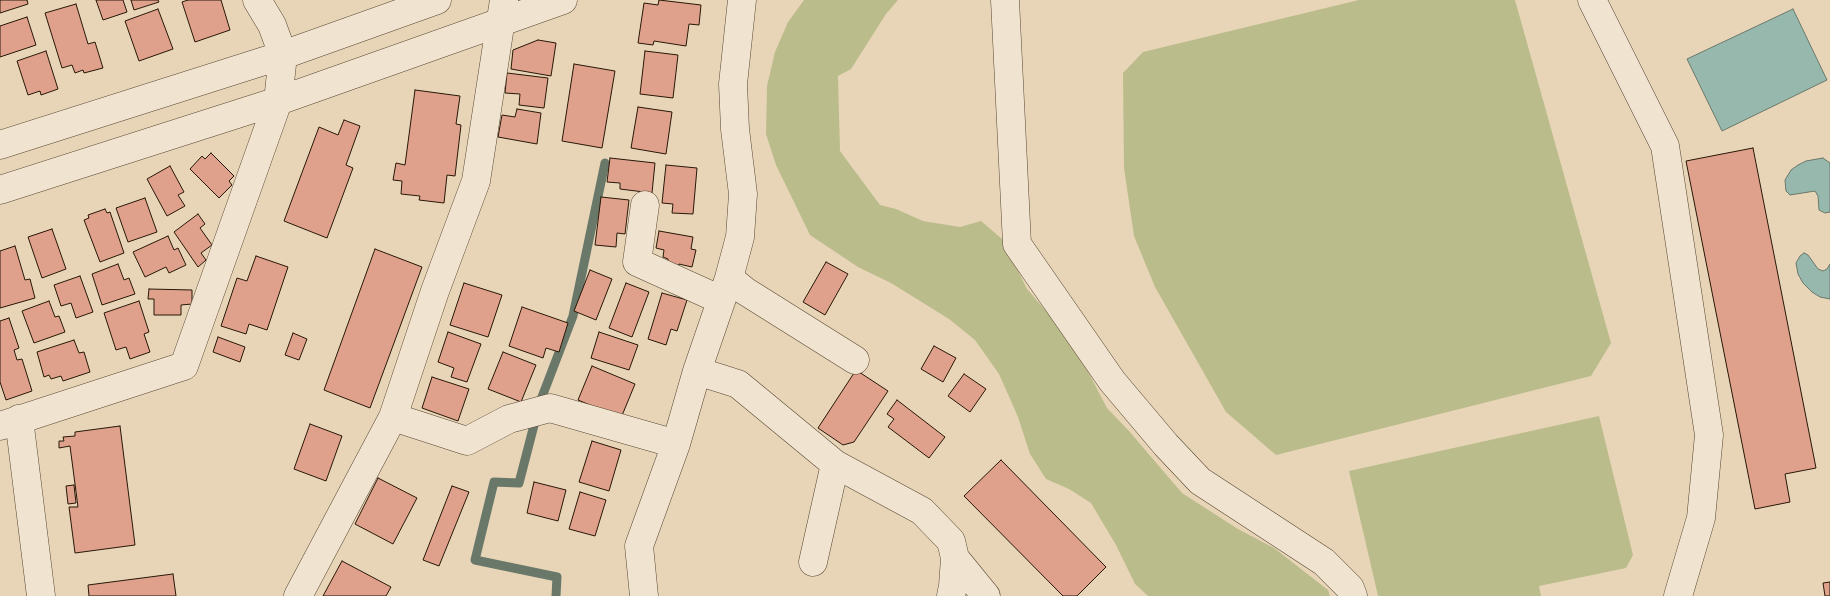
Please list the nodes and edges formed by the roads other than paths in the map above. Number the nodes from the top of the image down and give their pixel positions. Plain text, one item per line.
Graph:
1 (257, 0) edge
2 (437, 0) edge
3 (562, 0) edge
4 (742, 0) edge
5 (1005, 0) edge
6 (1592, 0) edge
7 (502, 11) edge
8 (283, 55) junction
9 (278, 101) junction
10 (0, 145) edge
11 (0, 190) edge
12 (645, 205) dead end
13 (725, 289) junction
14 (855, 360) dead end
15 (697, 371) junction
16 (393, 417) junction
17 (9, 423) edge
18 (676, 444) junction
19 (835, 464) junction
20 (955, 558) junction
21 (812, 562) dead end
22 (41, 596) edge
23 (298, 596) edge
24 (644, 596) edge
25 (951, 596) edge
26 (986, 596) edge
27 (1353, 596) edge
28 (1678, 596) edge

1 - 8 street
2 - 8 street
3 - 7 street
4 - 13 street
5 - 27 street
6 - 28 street
7 - 9 street
7 - 16 street
8 - 9 street
8 - 10 street
9 - 11 street
9 - 17 street
12 - 13 street
13 - 14 street
13 - 15 street
15 - 18 street
15 - 19 street
16 - 18 street
16 - 23 street
17 - 22 street
18 - 24 street
19 - 20 street
19 - 21 street
20 - 25 street
20 - 26 street

